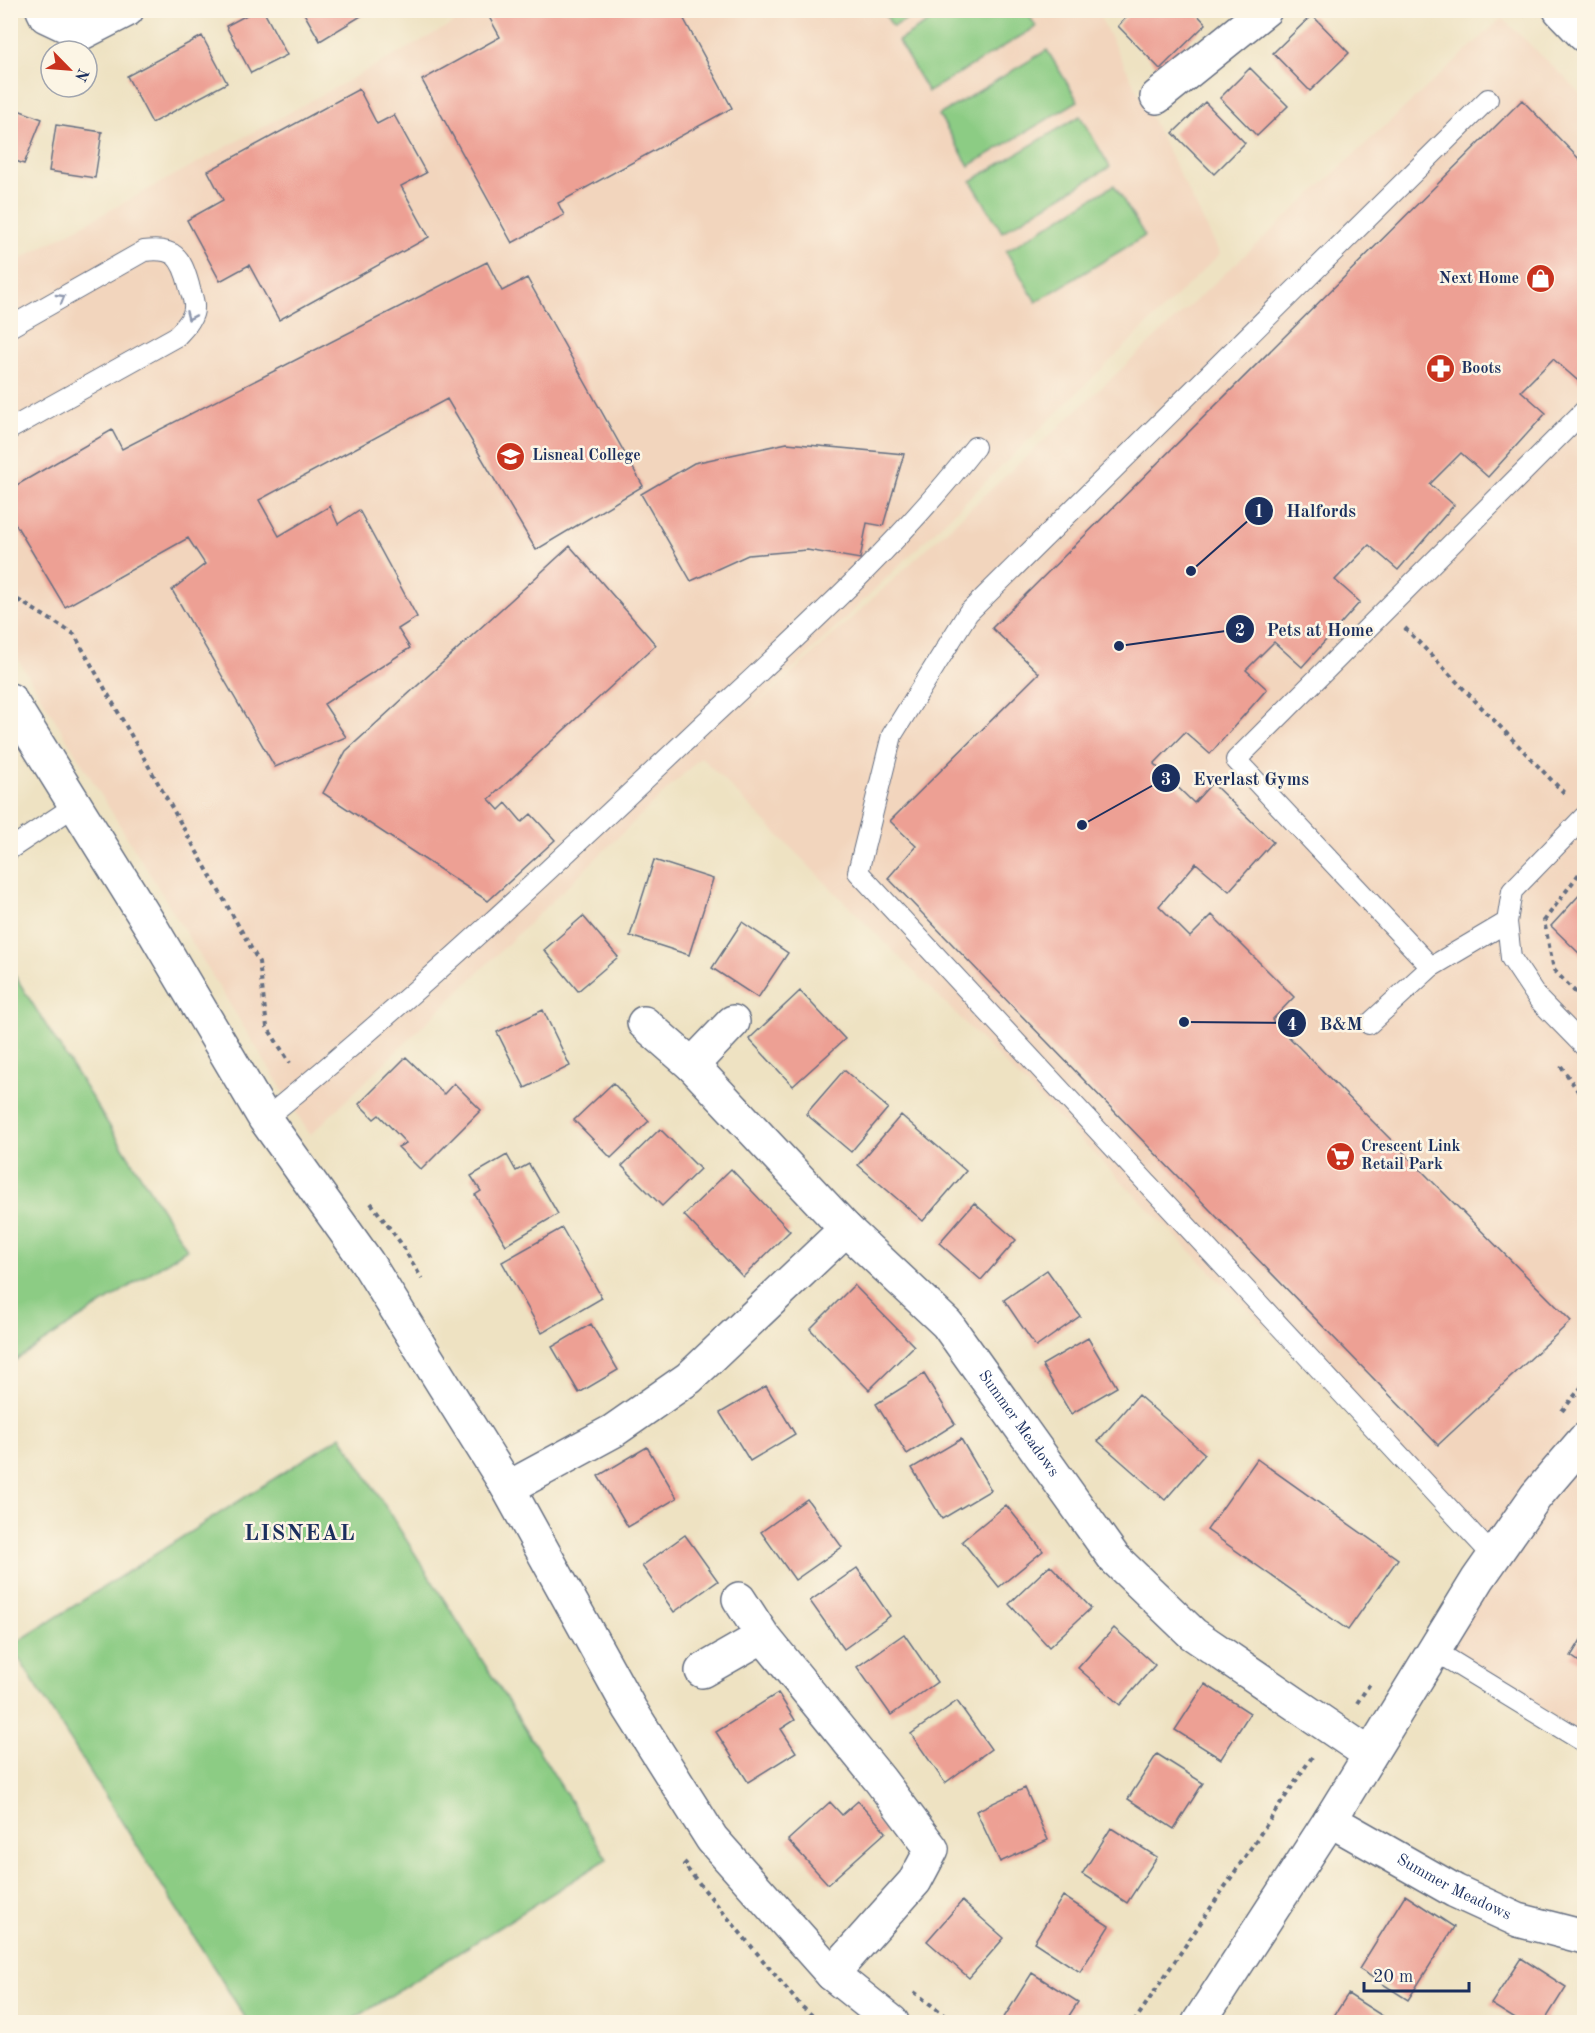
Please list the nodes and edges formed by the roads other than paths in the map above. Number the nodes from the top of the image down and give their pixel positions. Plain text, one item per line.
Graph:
1 (43, 10) edge
2 (127, 10) edge
3 (1265, 10) edge
4 (1560, 10) edge
5 (1584, 35) edge
6 (1157, 97) dead end
7 (1488, 99) dead end
8 (10, 327) edge
9 (1584, 411) edge
10 (10, 429) edge
11 (975, 447) dead end
12 (10, 700) edge
13 (76, 805) junction
14 (1584, 818) edge
15 (10, 849) edge
16 (1507, 922) junction
17 (1431, 968) junction
18 (733, 1022) dead end
19 (644, 1023) dead end
20 (1369, 1024) dead end
21 (1584, 1046) edge
22 (692, 1065) junction
23 (265, 1119) junction
24 (846, 1229) junction
25 (1584, 1440) edge
26 (508, 1488) junction
27 (1494, 1557) junction
28 (739, 1599) dead end
29 (763, 1636) junction
30 (1435, 1651) junction
31 (702, 1671) dead end
32 (1584, 1742) edge
33 (1369, 1754) junction
34 (1330, 1820) junction
35 (1584, 1937) edge
36 (832, 1974) junction
37 (892, 2022) edge
38 (1200, 2022) edge

1 - 2 main road
3 - 6 main road
4 - 5 main road
7 - 27 lane
8 -> 10 lane
9 - 17 lane
11 - 23 lane
12 - 13 main road
13 - 15 lane
13 - 23 main road
14 - 16 lane
16 - 17 lane
16 - 21 lane
17 - 20 lane
18 - 22 main road
19 - 22 main road, Summer Meadows
22 - 24 main road, Summer Meadows
23 - 26 main road
24 - 26 main road
24 - 33 main road, Summer Meadows
25 - 27 main road
26 - 36 main road
27 - 30 main road
28 - 29 main road
29 - 31 main road
29 - 36 main road
30 - 32 lane
30 - 33 main road
33 - 34 main road
34 - 35 main road, Summer Meadows
34 - 38 main road
36 - 37 main road

